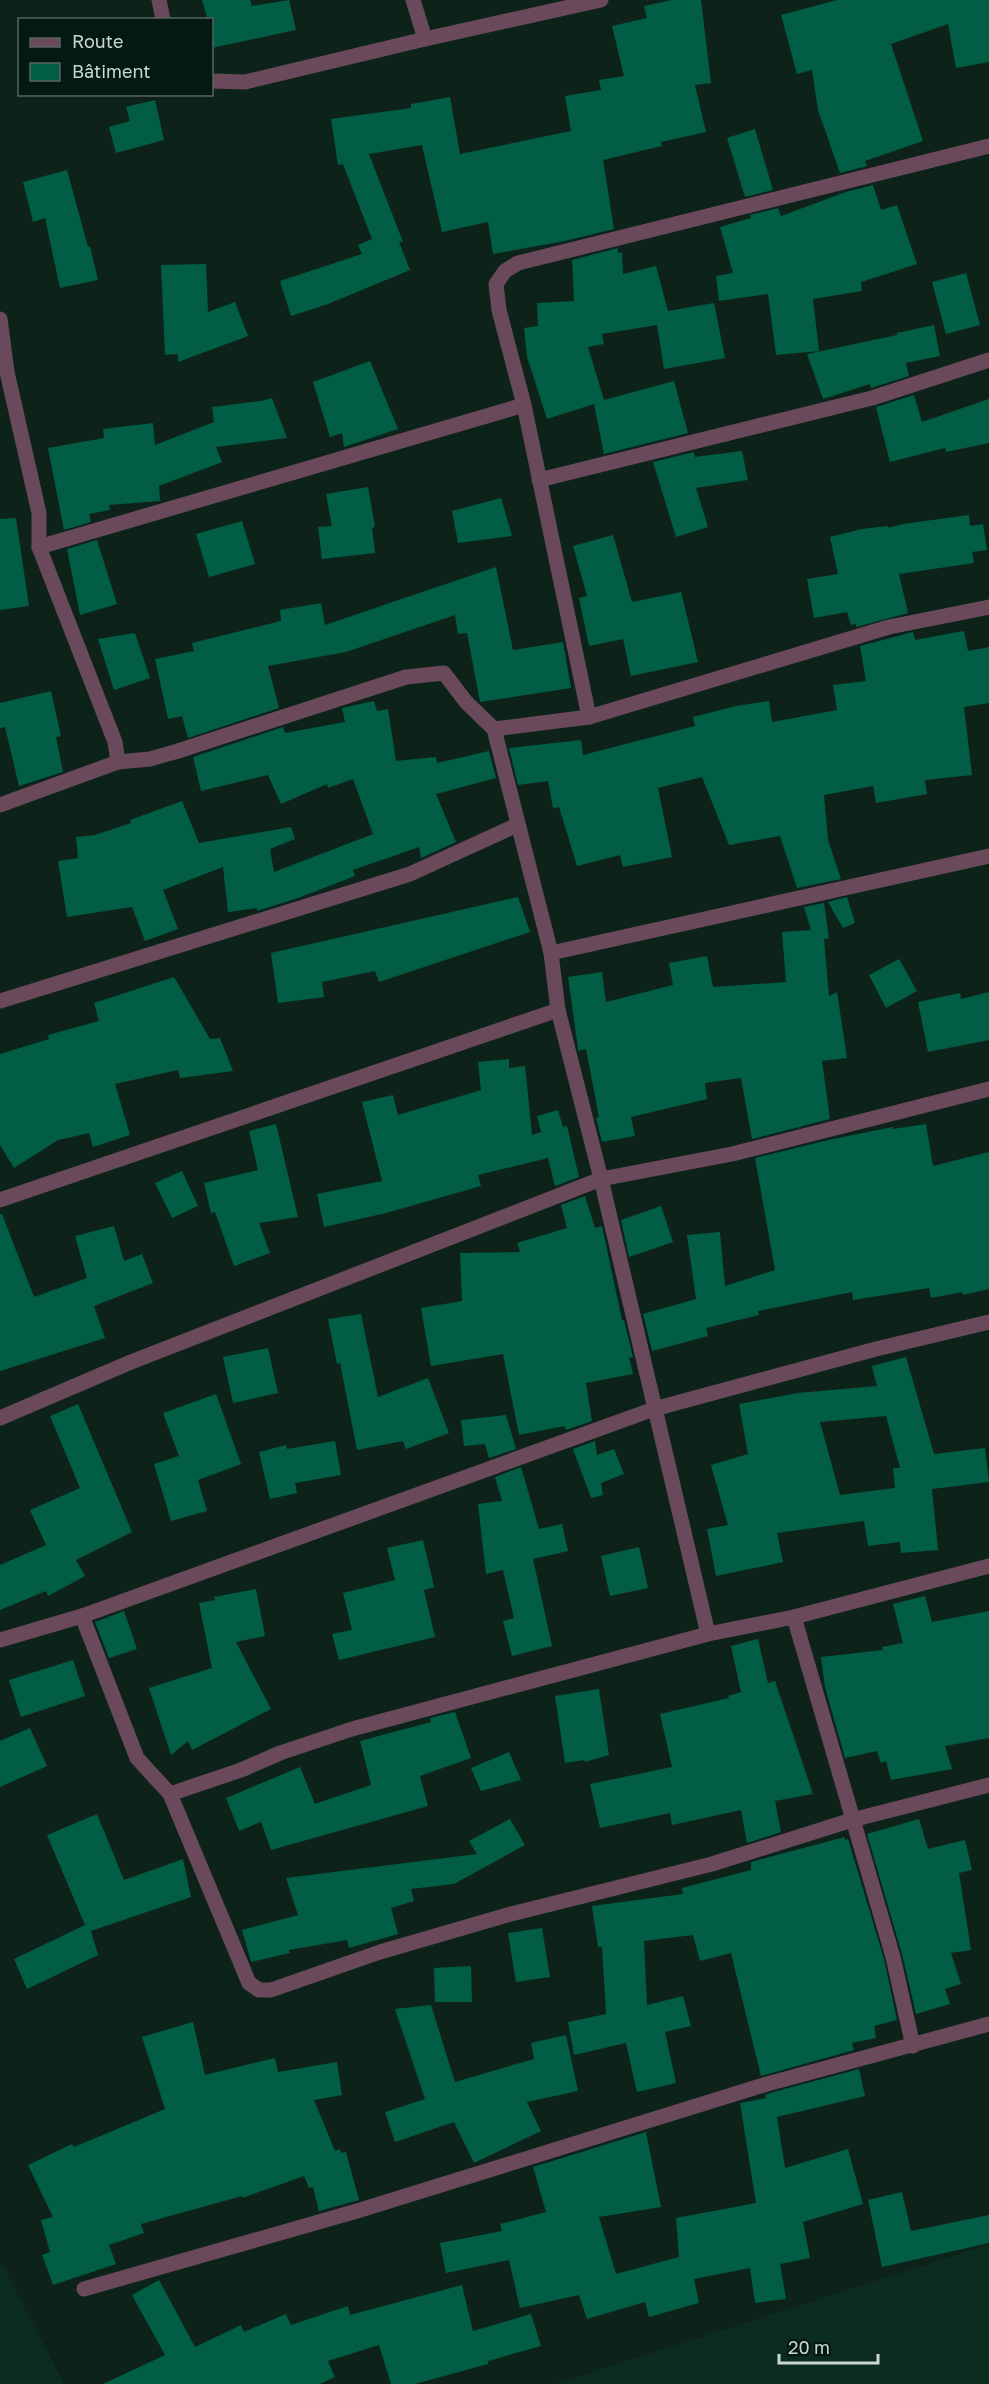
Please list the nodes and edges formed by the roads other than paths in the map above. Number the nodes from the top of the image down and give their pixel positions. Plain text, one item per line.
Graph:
1 (159, 0) edge
2 (413, 0) edge
3 (601, 0) edge
4 (163, 18) edge
5 (425, 39) junction
6 (213, 81) edge
7 (989, 146) edge
8 (0, 320) edge
9 (989, 360) edge
10 (3, 372) edge
11 (524, 405) junction
12 (539, 480) junction
13 (39, 547) junction
14 (989, 607) edge
15 (589, 717) junction
16 (494, 729) junction
17 (118, 762) junction
18 (0, 805) edge
19 (517, 825) junction
20 (989, 856) edge
21 (551, 953) junction
22 (0, 1002) edge
23 (558, 1010) junction
24 (989, 1089) edge
25 (601, 1179) junction
26 (0, 1200) edge
27 (989, 1322) edge
28 (654, 1408) junction
29 (0, 1418) edge
30 (989, 1566) edge
31 (82, 1616) junction
32 (794, 1617) junction
33 (708, 1634) junction
34 (0, 1640) edge
35 (989, 1785) edge
36 (170, 1794) junction
37 (852, 1820) junction
38 (989, 2024) edge
39 (913, 2046) junction
40 (84, 2289) dead end

1 - 4 street
2 - 5 street
3 - 5 street
5 - 6 street
7 - 11 street
8 - 10 street
9 - 12 street
10 - 13 street
11 - 12 street
11 - 13 street
12 - 15 street
13 - 17 street
14 - 15 street
15 - 16 street
16 - 17 street
16 - 19 street
17 - 18 street
19 - 21 street
19 - 22 street
20 - 21 street
21 - 23 street
23 - 25 street
23 - 26 street
24 - 25 street
25 - 28 street
25 - 29 street
27 - 28 street
28 - 31 street
28 - 33 street
30 - 32 street
31 - 34 street
31 - 36 street
32 - 33 street
32 - 37 street
33 - 36 street
35 - 37 street
36 - 37 street
37 - 39 street
38 - 39 street
39 - 40 street

